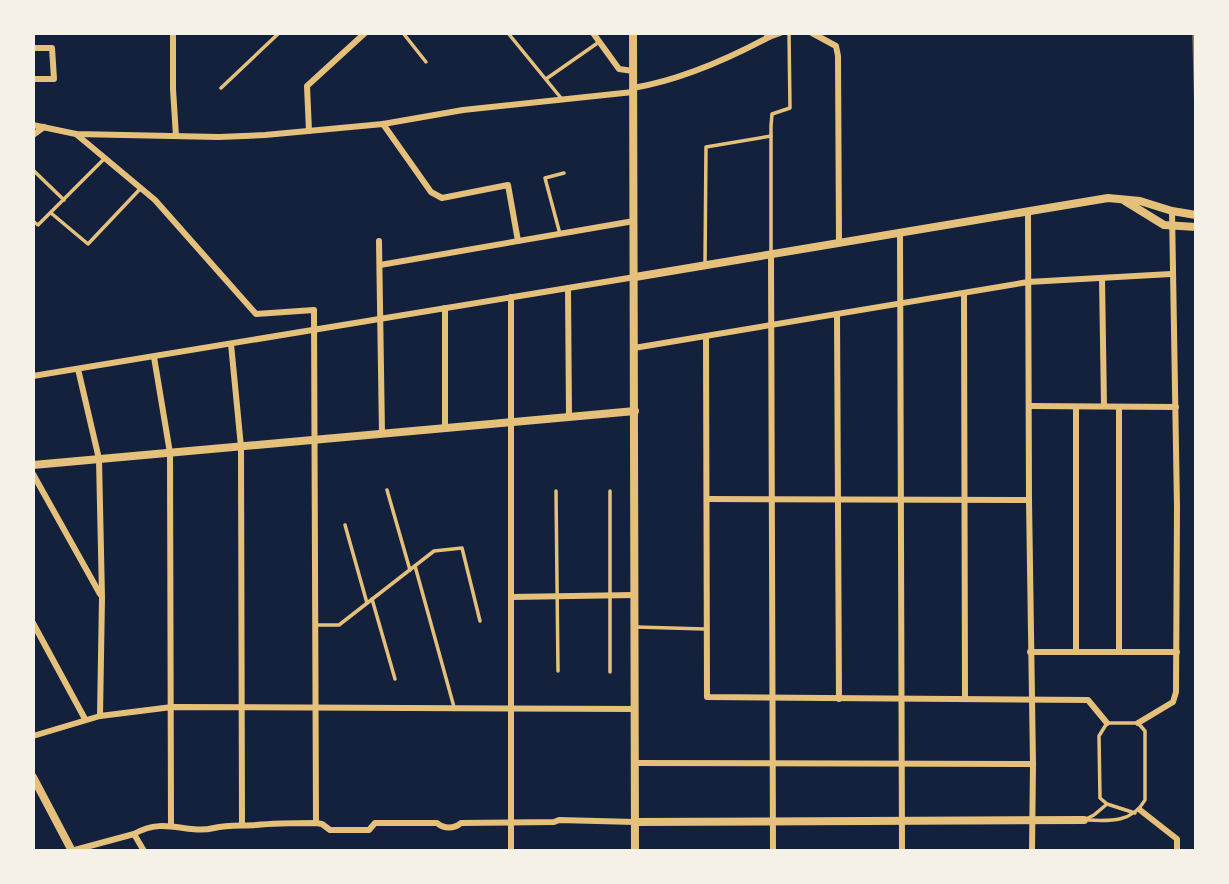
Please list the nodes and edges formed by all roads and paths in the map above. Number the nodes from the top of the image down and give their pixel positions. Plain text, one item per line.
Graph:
1 (173, 33) edge
2 (279, 33) edge
3 (365, 33) edge
4 (402, 33) edge
5 (508, 33) edge
6 (593, 33) edge
7 (633, 33) edge
8 (780, 33) edge
9 (789, 33) edge
10 (812, 33) edge
11 (767, 35) edge
12 (600, 42) junction
13 (33, 48) edge
14 (426, 62) dead end
15 (633, 71) junction
16 (33, 79) edge
17 (546, 79) junction
18 (221, 88) dead end
19 (633, 90) junction
20 (562, 100) junction
21 (383, 124) junction
22 (33, 125) edge
23 (44, 127) junction
24 (309, 131) junction
25 (76, 134) junction
26 (33, 135) edge
27 (176, 136) junction
28 (771, 136) junction
29 (105, 158) junction
30 (33, 170) edge
31 (564, 173) dead end
32 (141, 188) junction
33 (1122, 199) junction
34 (64, 200) junction
35 (1028, 211) junction
36 (1172, 211) junction
37 (51, 213) junction
38 (1192, 214) edge
39 (33, 220) edge
40 (634, 221) junction
41 (1172, 225) junction
42 (1196, 227) edge
43 (900, 233) junction
44 (560, 234) junction
45 (379, 241) dead end
46 (518, 242) junction
47 (839, 243) junction
48 (771, 254) junction
49 (380, 265) junction
50 (705, 265) junction
51 (1171, 274) junction
52 (635, 277) junction
53 (1102, 278) junction
54 (1028, 282) junction
55 (568, 288) junction
56 (964, 293) junction
57 (511, 297) junction
58 (900, 304) junction
59 (445, 308) junction
60 (837, 314) junction
61 (380, 320) junction
62 (771, 326) junction
63 (314, 330) junction
64 (706, 337) junction
65 (231, 344) junction
66 (634, 348) junction
67 (154, 357) junction
68 (78, 369) junction
69 (33, 376) edge
70 (1029, 406) junction
71 (1104, 406) junction
72 (1076, 407) junction
73 (1176, 407) junction
74 (1119, 408) junction
75 (635, 411) junction
76 (569, 417) junction
77 (510, 422) junction
78 (445, 428) junction
79 (382, 434) junction
80 (315, 440) junction
81 (241, 447) junction
82 (170, 453) junction
83 (99, 459) junction
84 (33, 465) edge
85 (33, 474) edge
86 (387, 489) dead end
87 (556, 491) dead end
88 (610, 491) dead end
89 (707, 499) junction
90 (772, 499) junction
91 (838, 500) junction
92 (901, 500) junction
93 (964, 500) junction
94 (1029, 500) junction
95 (345, 526) dead end
96 (415, 566) junction
97 (410, 570) junction
98 (610, 595) junction
99 (634, 595) junction
100 (557, 596) junction
101 (102, 597) junction
102 (511, 597) junction
103 (372, 599) junction
104 (367, 603) junction
105 (480, 621) dead end
106 (33, 623) edge
107 (315, 625) junction
108 (634, 626) junction
109 (707, 629) junction
110 (1030, 652) junction
111 (1076, 652) junction
112 (1119, 652) junction
113 (1177, 652) junction
114 (558, 671) dead end
115 (610, 672) dead end
116 (395, 679) dead end
117 (902, 698) junction
118 (965, 698) junction
119 (1031, 698) junction
120 (773, 699) junction
121 (839, 699) junction
122 (315, 706) junction
123 (172, 707) junction
124 (242, 707) junction
125 (454, 707) junction
126 (512, 707) junction
127 (635, 709) junction
128 (100, 716) junction
129 (85, 719) junction
130 (1107, 723) junction
131 (1138, 723) junction
132 (33, 736) edge
133 (635, 763) junction
134 (773, 763) junction
135 (902, 763) junction
136 (1033, 764) junction
137 (33, 777) edge
138 (1107, 804) junction
139 (1137, 811) junction
140 (1033, 820) junction
141 (1084, 820) junction
142 (772, 821) junction
143 (902, 821) junction
144 (635, 822) junction
145 (316, 823) junction
146 (511, 823) junction
147 (171, 824) junction
148 (242, 824) junction
149 (135, 834) junction
150 (72, 851) edge
151 (144, 851) edge
152 (511, 851) edge
153 (635, 851) edge
154 (773, 851) edge
155 (902, 851) edge
156 (1032, 851) edge
157 (1177, 851) edge

1 - 27 street
2 - 18 lane
3 - 24 street
4 - 14 lane
5 - 17 lane
6 - 12 street
7 - 15 street
8 - 11 street
9 - 28 lane
10 - 47 street
11 - 19 street
12 - 15 street
12 - 17 lane
13 - 16 street
15 - 19 street
17 - 20 lane
19 - 20 street
19 - 40 street
20 - 21 street
21 - 24 street
21 - 46 street
22 - 23 street
23 - 25 street
23 - 26 street
24 - 27 street
25 - 27 street
25 - 29 street
28 - 48 lane
28 - 50 lane
29 - 32 street
29 - 34 lane
30 - 34 lane
31 - 44 lane
32 - 37 lane
32 - 63 street
33 - 35 street
33 - 36 street
33 - 41 street
34 - 37 lane
35 - 43 street
35 - 54 street
36 - 38 street
36 - 41 street
37 - 39 lane
40 - 44 street
40 - 52 street
41 - 42 street
41 - 51 street
43 - 47 street
43 - 58 street
44 - 46 street
45 - 49 street
46 - 49 street
47 - 48 street
48 - 50 street
48 - 62 street
49 - 61 street
50 - 52 street
51 - 53 street
51 - 73 street
52 - 55 street
52 - 66 street
53 - 54 street
53 - 71 street
54 - 56 street
54 - 70 street
55 - 57 street
55 - 76 street
56 - 58 street
56 - 93 street
57 - 59 street
57 - 77 street
58 - 60 street
58 - 92 street
59 - 61 street
59 - 78 street
60 - 62 street
60 - 91 street
61 - 63 street
61 - 79 street
62 - 64 street
62 - 90 street
63 - 65 street
63 - 80 street
64 - 66 street
64 - 89 street
65 - 67 street
65 - 81 street
66 - 75 street
67 - 68 street
67 - 82 street
68 - 69 street
68 - 83 street
70 - 72 street
70 - 94 street
71 - 72 street
71 - 74 street
72 - 111 street
73 - 74 street
73 - 113 street
74 - 112 street
75 - 76 street
75 - 99 street
76 - 77 street
77 - 78 street
77 - 102 street
78 - 79 street
79 - 80 street
80 - 81 street
80 - 107 street
81 - 82 street
81 - 124 street
82 - 83 street
82 - 123 street
83 - 84 street
83 - 101 street
85 - 101 street
86 - 97 lane
87 - 100 lane
88 - 98 lane
89 - 90 street
89 - 109 street
90 - 91 street
90 - 120 street
91 - 92 street
91 - 121 street
92 - 93 street
92 - 117 street
93 - 94 street
93 - 118 street
94 - 110 street
95 - 104 lane
96 - 97 lane
96 - 105 lane
96 - 125 lane
97 - 103 lane
98 - 99 street
98 - 100 street
98 - 115 lane
99 - 108 street
100 - 102 street
100 - 114 lane
101 - 128 street
102 - 126 street
103 - 104 lane
103 - 116 lane
104 - 107 lane
106 - 129 street
107 - 122 street
108 - 109 lane
108 - 127 street
109 - 120 street
110 - 111 street
110 - 119 street
111 - 112 street
112 - 113 street
113 - 131 street
117 - 118 street
117 - 121 street
117 - 135 street
118 - 119 street
119 - 130 street
119 - 136 street
120 - 121 street
120 - 134 street
122 - 124 street
122 - 125 street
122 - 145 street
123 - 124 street
123 - 128 street
123 - 147 street
124 - 148 street
125 - 126 street
126 - 127 street
126 - 146 street
127 - 133 street
128 - 129 street
129 - 132 street
130 - 131 lane
130 - 138 lane
131 - 139 lane
133 - 134 street
133 - 144 street
134 - 135 street
134 - 142 street
135 - 136 street
135 - 143 street
136 - 140 street
137 - 150 street
138 - 139 lane
138 - 141 lane
139 - 141 lane
139 - 157 street
140 - 141 street
140 - 143 street
140 - 156 street
142 - 143 street
142 - 144 street
142 - 154 street
143 - 155 street
144 - 146 street
144 - 153 street
145 - 146 street
145 - 148 street
146 - 152 street
147 - 148 street
147 - 149 street
149 - 150 street
149 - 151 street

